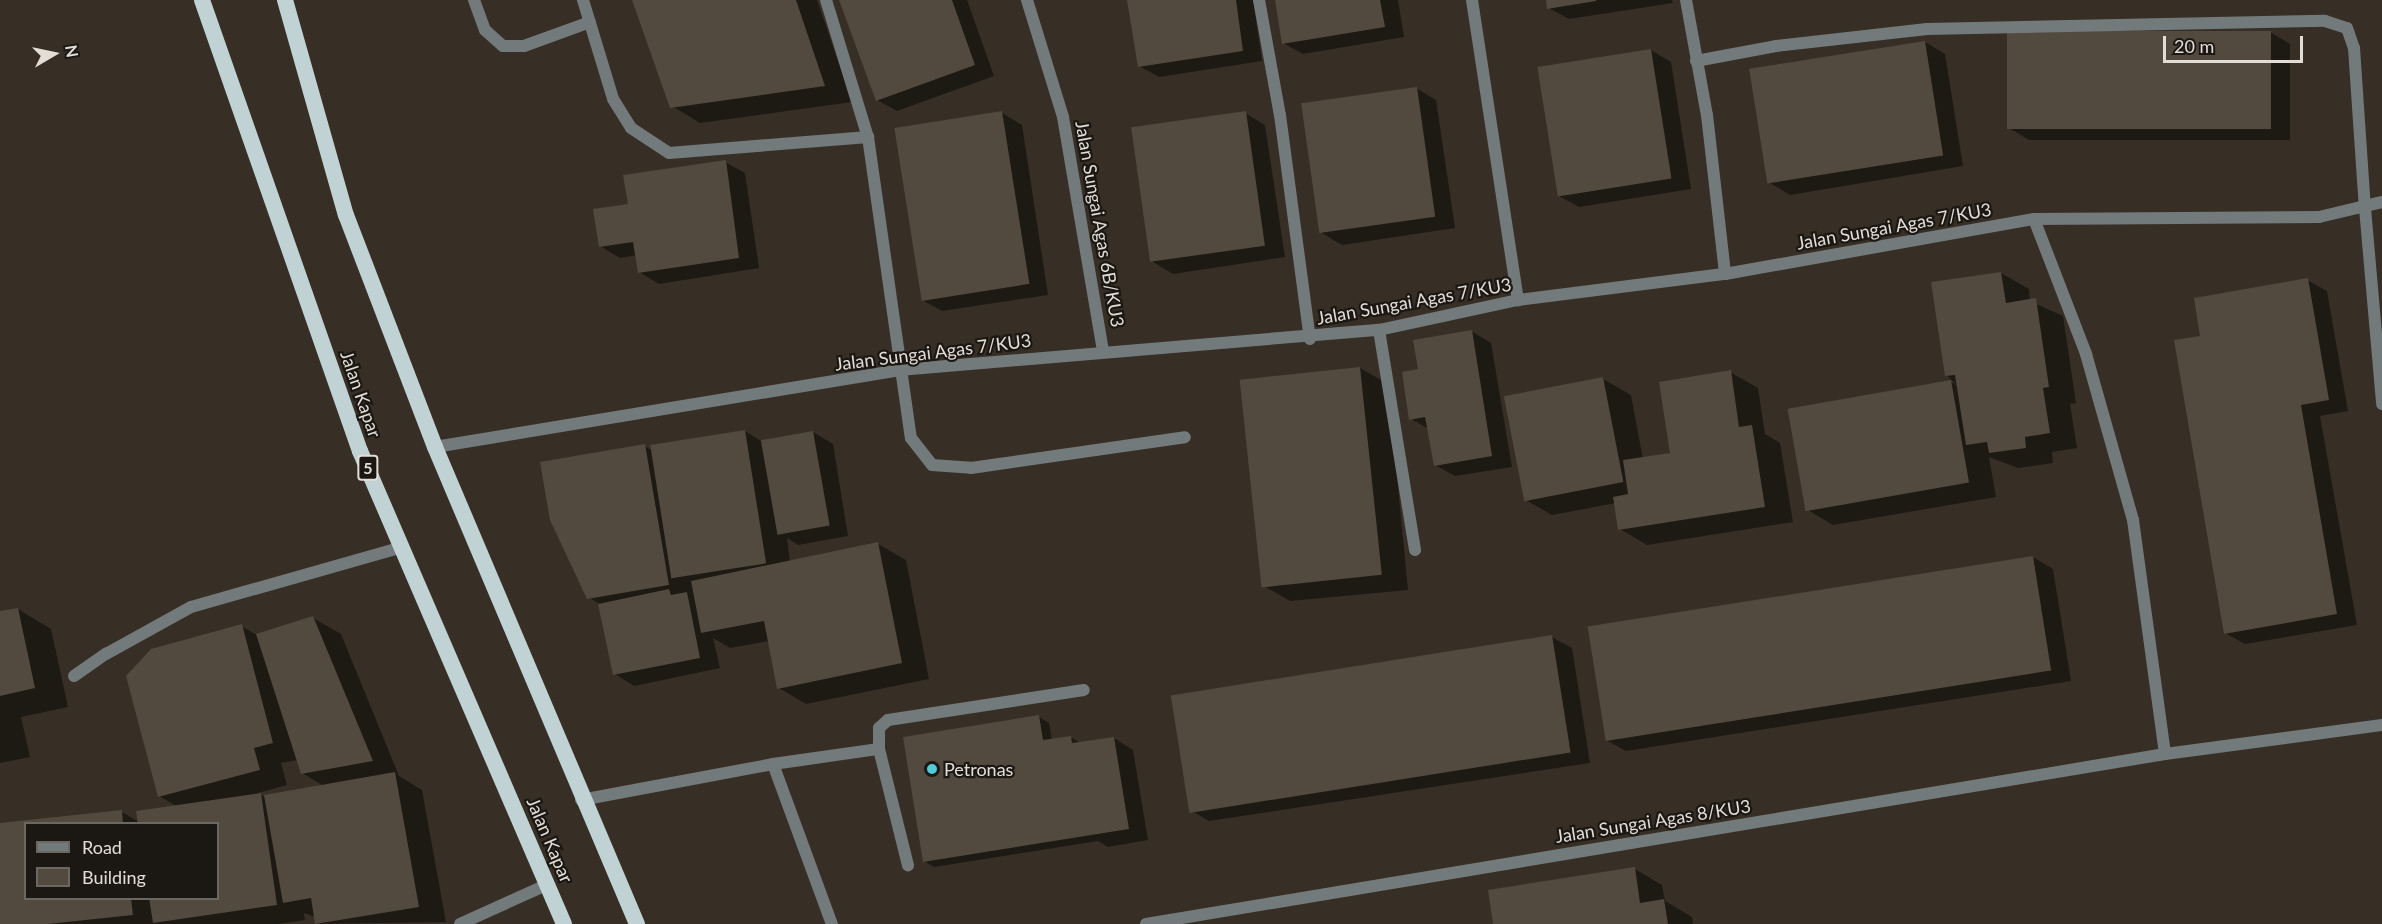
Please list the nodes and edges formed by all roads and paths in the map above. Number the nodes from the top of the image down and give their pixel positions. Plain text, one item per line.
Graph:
1 (202, 0) edge
2 (285, 0) edge
3 (474, 0) edge
4 (584, 0) edge
5 (826, 0) edge
6 (1027, 0) edge
7 (1259, 0) edge
8 (1472, 0) edge
9 (1686, 0) edge
10 (590, 22) junction
11 (1696, 61) junction
12 (868, 137) junction
13 (2382, 202) edge
14 (2365, 208) junction
15 (2034, 219) junction
16 (1725, 274) junction
17 (1518, 300) junction
18 (1379, 330) junction
19 (1310, 339) junction
20 (1103, 352) junction
21 (899, 370) junction
22 (2382, 404) edge
23 (1185, 437) dead end
24 (435, 447) junction
25 (403, 548) junction
26 (1415, 550) dead end
27 (74, 676) dead end
28 (1084, 690) dead end
29 (2382, 725) edge
30 (879, 750) junction
31 (2165, 754) junction
32 (773, 764) junction
33 (581, 800) junction
34 (908, 865) dead end
35 (548, 884) junction
36 (460, 924) edge
37 (564, 924) edge
38 (637, 924) edge
39 (832, 924) edge
40 (1146, 924) edge

1 - 25 highway, Jalan Kapar / 5
2 - 24 highway
3 - 10 street
4 - 10 street
5 - 12 street
6 - 20 street, Jalan Sungai Agas 6B/KU3
7 - 19 street
8 - 17 street
9 - 11 street
10 - 12 street
11 - 14 street
11 - 16 street
12 - 21 street
13 - 14 street, Jalan Sungai Agas 7/KU3
14 - 15 street, Jalan Sungai Agas 7/KU3
14 - 22 street
15 - 16 street, Jalan Sungai Agas 7/KU3
15 - 31 street
16 - 17 street, Jalan Sungai Agas 7/KU3
17 - 18 street, Jalan Sungai Agas 7/KU3
18 - 19 street, Jalan Sungai Agas 7/KU3
18 - 26 street
19 - 20 street, Jalan Sungai Agas 7/KU3
20 - 21 street, Jalan Sungai Agas 7/KU3
21 - 23 street
21 - 24 street, Jalan Sungai Agas 7/KU3
24 - 33 highway
25 - 27 street
25 - 35 highway, Jalan Kapar / 5
28 - 30 street
29 - 31 street, Jalan Sungai Agas 8/KU3
30 - 32 street
30 - 34 street
31 - 40 street, Jalan Sungai Agas 8/KU3
32 - 33 street
32 - 39 street
33 - 38 highway
35 - 36 street
35 - 37 highway, Jalan Kapar / 5

